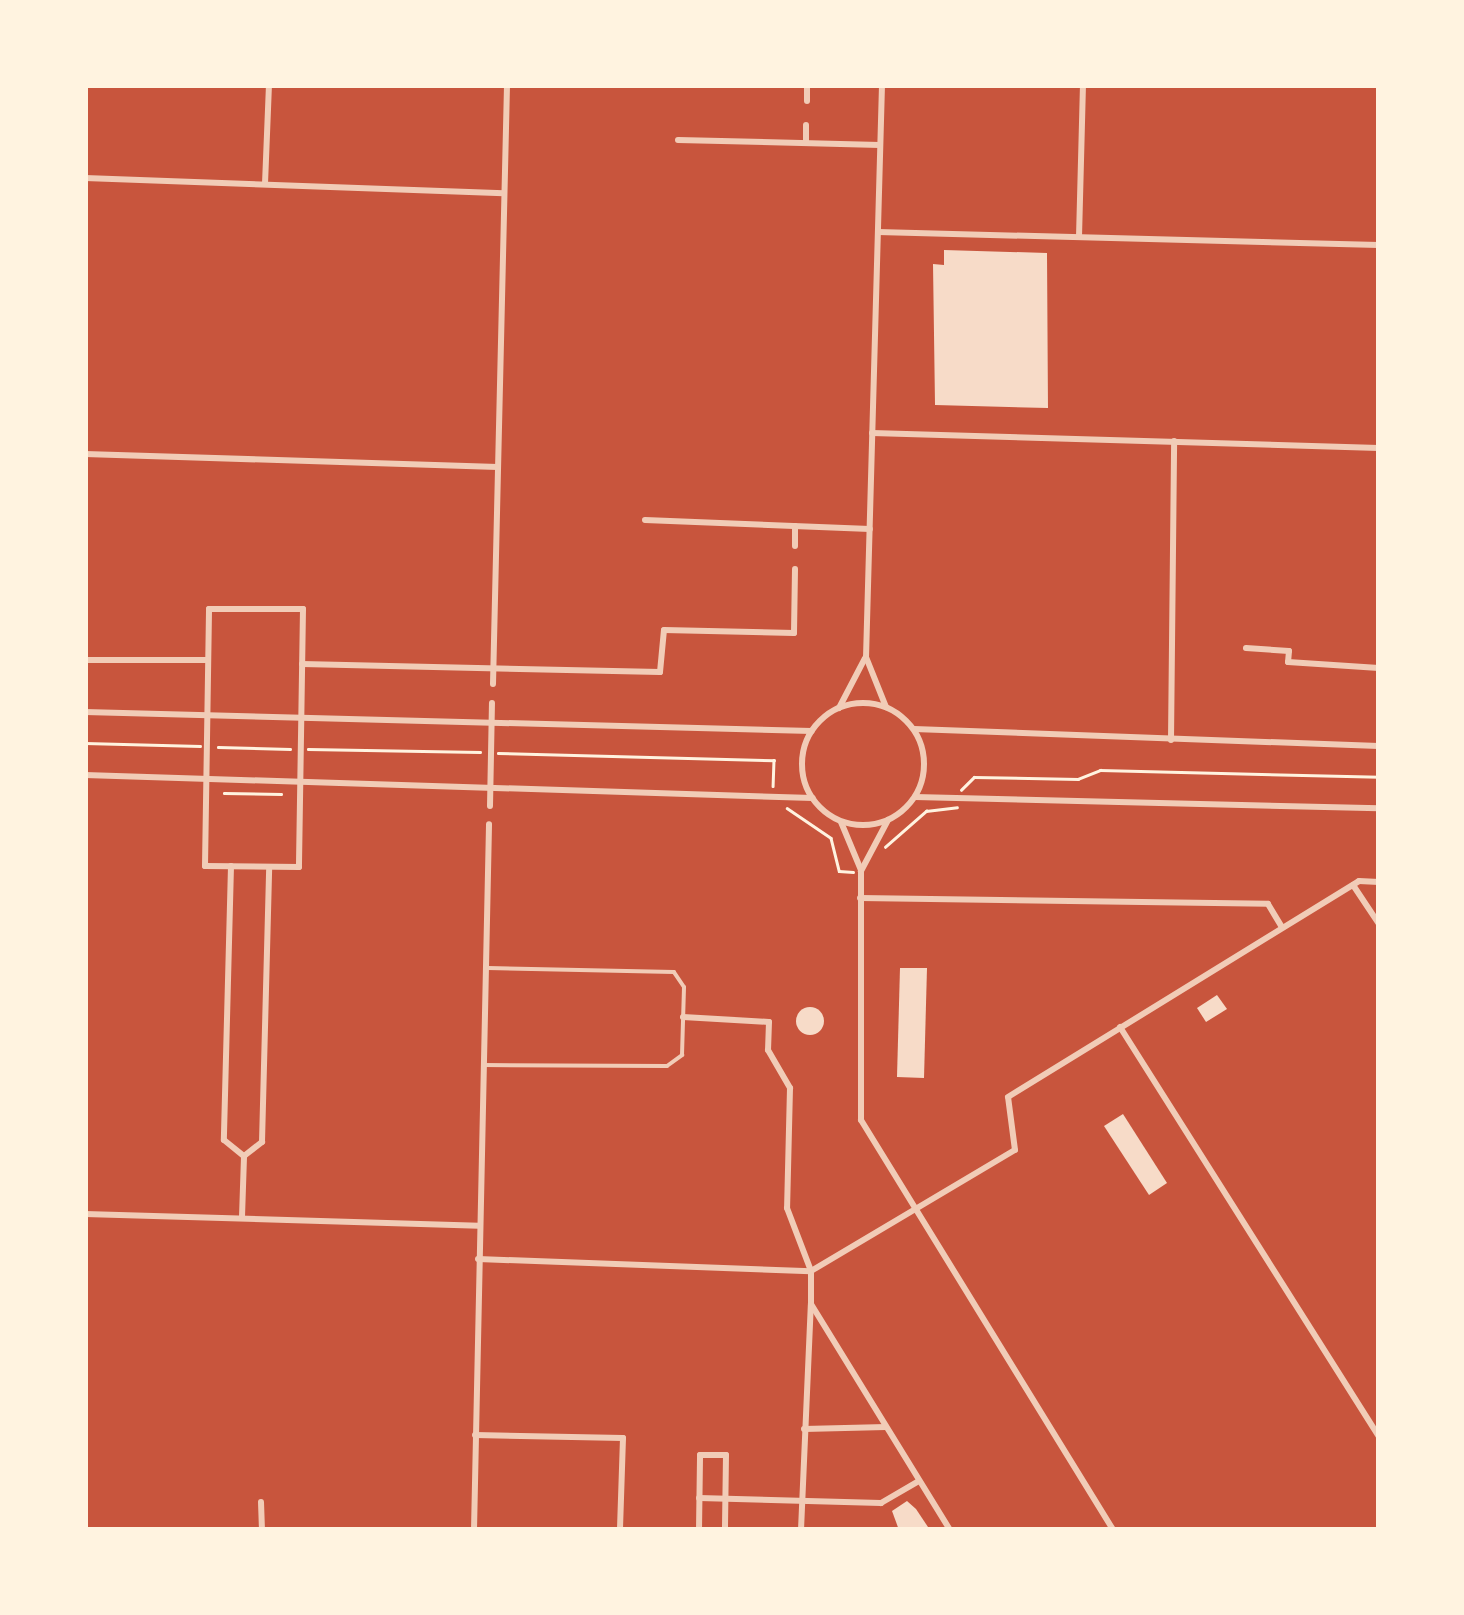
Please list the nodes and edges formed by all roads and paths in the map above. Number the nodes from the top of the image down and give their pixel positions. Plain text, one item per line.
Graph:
1 (269, 85) edge
2 (507, 85) edge
3 (807, 85) edge
4 (882, 85) edge
5 (1083, 85) edge
6 (807, 101) dead end
7 (806, 125) dead end
8 (678, 140) dead end
9 (806, 144) junction
10 (880, 145) junction
11 (85, 178) edge
12 (266, 184) junction
13 (504, 193) junction
14 (878, 232) junction
15 (1079, 237) junction
16 (1379, 246) edge
17 (1379, 418) edge
18 (872, 434) junction
19 (1174, 441) junction
20 (1379, 448) edge
21 (85, 454) edge
22 (498, 467) junction
23 (645, 520) dead end
24 (795, 526) junction
25 (870, 529) junction
26 (795, 546) dead end
27 (795, 569) dead end
28 (1246, 648) dead end
29 (866, 657) junction
30 (85, 660) edge
31 (206, 660) junction
32 (302, 664) junction
33 (1379, 668) edge
34 (493, 672) junction
35 (493, 684) dead end
36 (492, 704) dead end
37 (886, 707) junction
38 (839, 708) junction
39 (85, 712) edge
40 (207, 716) junction
41 (302, 718) junction
42 (492, 724) junction
43 (914, 729) junction
44 (812, 730) junction
45 (1171, 740) junction
46 (85, 743) edge
47 (206, 746) junction
48 (1379, 746) edge
49 (301, 749) junction
50 (491, 753) junction
51 (85, 775) edge
52 (1379, 777) edge
53 (206, 778) junction
54 (300, 780) junction
55 (961, 783) dead end
56 (490, 785) junction
57 (773, 792) junction
58 (224, 793) dead end
59 (281, 794) dead end
60 (915, 797) junction
61 (813, 798) junction
62 (490, 806) dead end
63 (1379, 808) edge
64 (955, 810) dead end
65 (841, 820) junction
66 (888, 820) junction
67 (490, 824) dead end
68 (878, 861) dead end
69 (231, 866) junction
70 (269, 867) junction
71 (839, 871) dead end
72 (861, 872) junction
73 (1379, 882) edge
74 (1354, 885) junction
75 (860, 898) junction
76 (1379, 924) edge
77 (1282, 927) junction
78 (486, 968) junction
79 (683, 1017) junction
80 (1120, 1027) junction
81 (483, 1064) junction
82 (244, 1156) junction
83 (915, 1212) junction
84 (85, 1214) edge
85 (242, 1217) junction
86 (479, 1226) junction
87 (478, 1259) junction
88 (811, 1270) junction
89 (811, 1304) junction
90 (886, 1427) junction
91 (804, 1429) junction
92 (475, 1434) junction
93 (1379, 1436) edge
94 (919, 1481) junction
95 (699, 1498) junction
96 (725, 1498) junction
97 (802, 1501) junction
98 (261, 1502) dead end
99 (262, 1530) edge
100 (474, 1530) edge
101 (620, 1530) edge
102 (699, 1530) edge
103 (725, 1530) edge
104 (801, 1530) edge
105 (950, 1530) edge
106 (1113, 1530) edge

1 - 12 street
2 - 13 street
3 - 6 street
4 - 10 street
5 - 15 street
7 - 9 street
8 - 9 street
9 - 10 street
10 - 14 street
11 - 12 street
12 - 13 street
13 - 22 street
14 - 15 street
14 - 18 street
15 - 16 street
17 - 20 street
18 - 19 street
18 - 25 street
19 - 20 street
19 - 45 street
21 - 22 street
22 - 34 street
23 - 24 street
24 - 25 street
24 - 26 street
25 - 29 street
27 - 34 street
28 - 33 street
29 - 37 street
29 - 38 street
30 - 31 street
31 - 32 street
31 - 40 street
32 - 34 street
32 - 41 street
34 - 35 street
36 - 42 street
37 - 38 street
37 - 43 street
38 - 44 street
39 - 40 street
40 - 41 street
40 - 47 street
41 - 42 street
41 - 49 street
42 - 44 street
42 - 50 street
43 - 45 street
43 - 60 street
44 - 61 street
45 - 48 street
46 - 47 path
47 - 49 path
47 - 53 street
49 - 50 path
49 - 54 street
50 - 56 street
50 - 57 path
51 - 53 street
52 - 55 path
53 - 54 street
53 - 69 street
54 - 56 street
54 - 70 street
56 - 57 street
56 - 62 street
57 - 61 street
57 - 71 path
58 - 59 path
60 - 63 street
60 - 66 street
61 - 65 street
64 - 68 path
65 - 66 street
65 - 72 street
66 - 72 street
67 - 78 street
69 - 70 street
69 - 82 street
70 - 82 street
72 - 75 street
73 - 74 street
74 - 76 street
74 - 77 street
75 - 77 street
75 - 83 street
77 - 80 street
78 - 79 lane
78 - 81 street
79 - 81 lane
79 - 88 street
80 - 83 street
80 - 93 street
81 - 86 street
82 - 85 street
83 - 88 street
83 - 106 street
84 - 85 street
85 - 86 street
86 - 87 street
87 - 88 street
87 - 92 street
88 - 89 street
89 - 90 street
89 - 91 street
90 - 91 street
90 - 94 street
91 - 97 street
92 - 100 street
92 - 101 street
94 - 97 street
94 - 105 street
95 - 96 street
95 - 96 street
95 - 102 street
96 - 97 street
96 - 103 street
97 - 104 street
98 - 99 street

